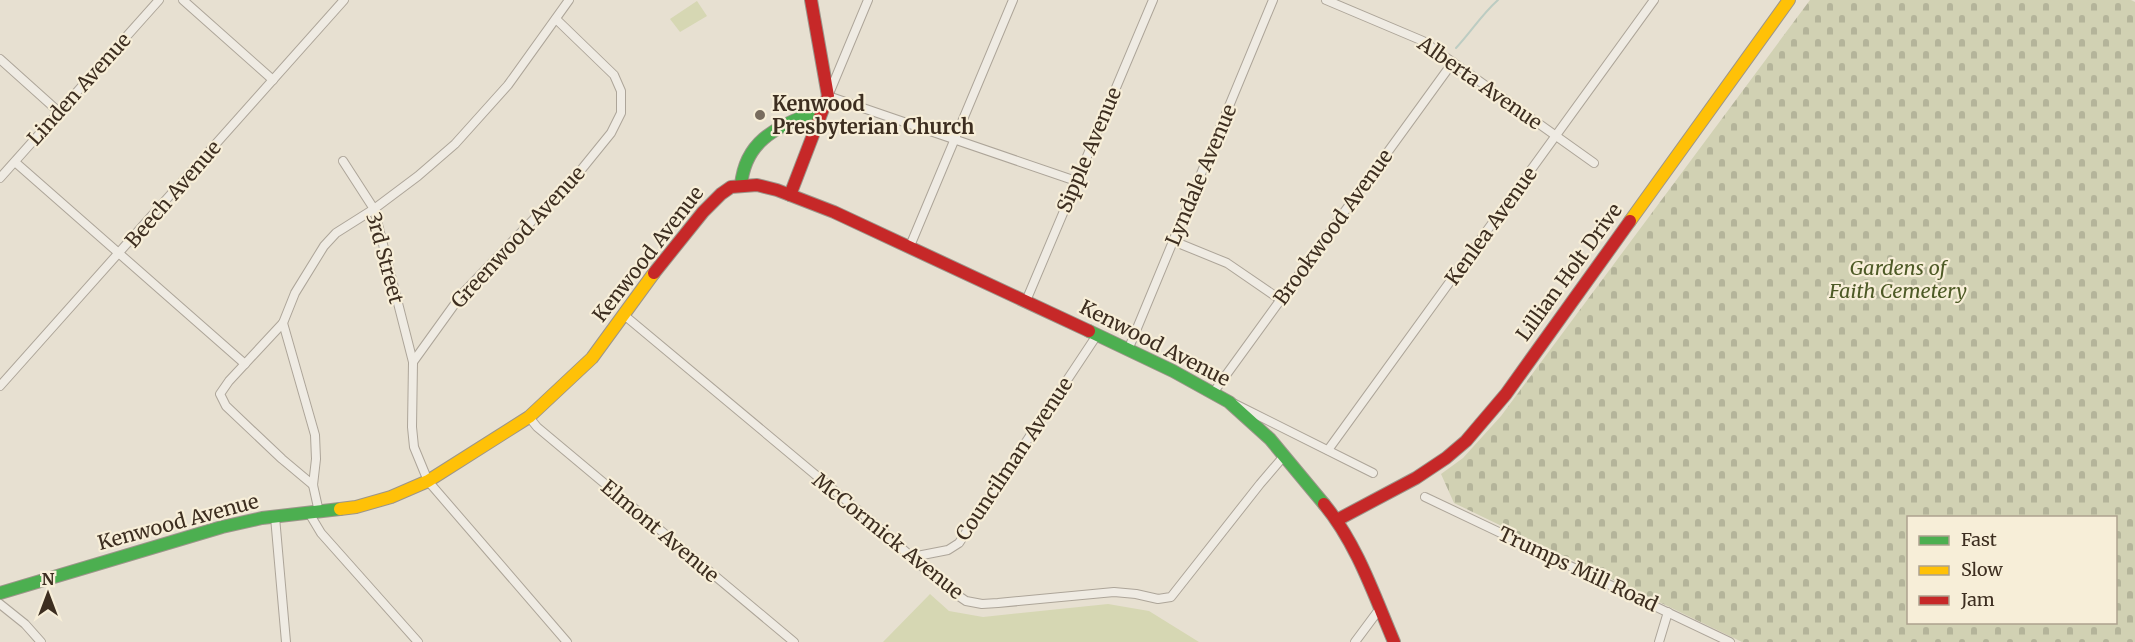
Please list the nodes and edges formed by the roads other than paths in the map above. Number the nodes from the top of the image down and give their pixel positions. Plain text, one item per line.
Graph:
1 (159, 0) edge
2 (183, 0) edge
3 (344, 0) edge
4 (569, 0) edge
5 (811, 0) edge
6 (868, 0) edge
7 (1013, 0) edge
8 (1152, 0) edge
9 (1274, 0) edge
10 (1326, 0) edge
11 (1654, 0) edge
12 (1789, 0) edge
13 (556, 19) junction
14 (0, 59) edge
15 (1454, 62) junction
16 (273, 80) junction
17 (828, 96) junction
18 (823, 108) junction
19 (59, 112) junction
20 (1557, 136) junction
21 (955, 140) junction
22 (343, 161) dead end
23 (15, 162) junction
24 (1594, 163) dead end
25 (0, 178) edge
26 (1076, 181) junction
27 (741, 185) junction
28 (790, 195) junction
29 (374, 209) junction
30 (1173, 241) junction
31 (910, 246) junction
32 (119, 255) junction
33 (1281, 300) junction
34 (1026, 301) junction
35 (624, 315) junction
36 (283, 323) junction
37 (1097, 335) junction
38 (1128, 350) junction
39 (413, 362) junction
40 (244, 364) junction
41 (0, 386) edge
42 (1213, 393) junction
43 (1229, 402) junction
44 (529, 417) junction
45 (1328, 450) junction
46 (1284, 456) junction
47 (1373, 473) dead end
48 (428, 481) junction
49 (313, 485) junction
50 (1425, 497) dead end
51 (314, 512) junction
52 (275, 517) junction
53 (1337, 520) junction
54 (912, 558) junction
55 (0, 593) edge
56 (0, 604) edge
57 (1381, 607) junction
58 (1668, 612) junction
59 (40, 642) edge
60 (286, 642) edge
61 (418, 642) edge
62 (567, 642) edge
63 (794, 642) edge
64 (1355, 642) edge
65 (1394, 642) edge
66 (1659, 642) edge
67 (1730, 642) edge

1 - 19 street, Linden Avenue
2 - 16 street
3 - 16 street, Beech Avenue
4 - 13 street
5 - 17 main road
6 - 17 street
7 - 21 street
8 - 26 street, Sipple Avenue
9 - 30 street, Lyndale Avenue
10 - 15 street, Alberta Avenue
11 - 20 street, Kenlea Avenue
12 - 53 main road, Lillian Holt Drive
13 - 29 street
13 - 39 street, Greenwood Avenue
14 - 19 street
15 - 20 street, Alberta Avenue
15 - 33 street, Brookwood Avenue
16 - 32 street, Beech Avenue
17 - 18 main road
17 - 21 street
18 - 27 main road
18 - 28 main road
19 - 23 street, Linden Avenue
20 - 24 street, Alberta Avenue
20 - 45 street, Kenlea Avenue
21 - 26 street
21 - 31 street
22 - 29 street, 3rd Street
23 - 25 street, Linden Avenue
23 - 32 street
26 - 34 street, Sipple Avenue
27 - 28 main road, Kenwood Avenue
27 - 35 main road, Kenwood Avenue
28 - 31 main road, Kenwood Avenue
29 - 36 street
29 - 39 street, 3rd Street
30 - 33 street
30 - 38 street, Lyndale Avenue
31 - 34 main road, Kenwood Avenue
32 - 40 street
32 - 41 street, Beech Avenue
33 - 42 street, Brookwood Avenue
34 - 37 main road, Kenwood Avenue
35 - 44 main road, Kenwood Avenue
35 - 54 street, McCormick Avenue
36 - 40 street
36 - 49 street
37 - 38 main road, Kenwood Avenue
37 - 54 street, Councilman Avenue
38 - 42 main road, Kenwood Avenue
39 - 48 street
40 - 49 street
42 - 43 main road, Kenwood Avenue
43 - 45 street
43 - 46 main road, Kenwood Avenue
44 - 48 main road, Kenwood Avenue
44 - 63 street, Elmont Avenue
45 - 47 street
46 - 53 main road, Kenwood Avenue
46 - 54 street, McCormick Avenue
48 - 51 main road, Kenwood Avenue
48 - 62 street
49 - 51 street
50 - 58 street, Trumps Mill Road
51 - 52 main road, Kenwood Avenue
51 - 61 street
52 - 55 main road, Kenwood Avenue
52 - 60 street
53 - 57 main road, Kenwood Avenue
56 - 59 street
57 - 64 street
57 - 65 main road, Kenwood Avenue
58 - 66 street
58 - 67 street, Trumps Mill Road

